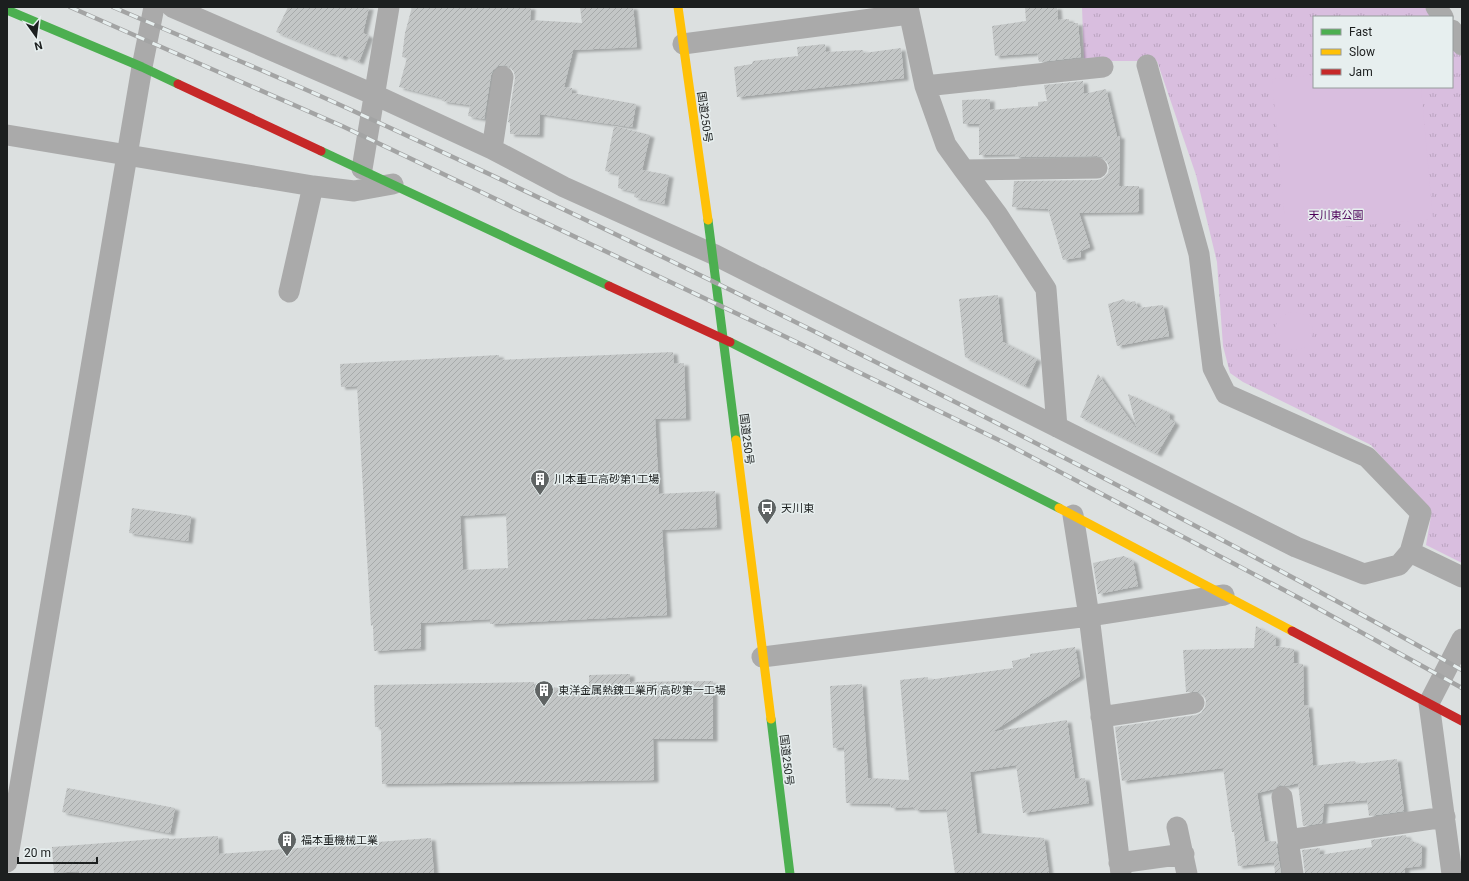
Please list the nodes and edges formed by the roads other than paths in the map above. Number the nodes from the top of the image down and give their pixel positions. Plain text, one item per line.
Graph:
1 (154, 7) edge
2 (172, 7) edge
3 (390, 7) edge
4 (678, 7) edge
5 (1436, 7) edge
6 (7, 10) edge
7 (908, 11) edge
8 (1442, 16) edge
9 (1453, 32) edge
10 (683, 44) junction
11 (1462, 45) edge
12 (1147, 65) dead end
13 (142, 67) junction
14 (1103, 67) dead end
15 (502, 77) dead end
16 (926, 86) junction
17 (375, 95) junction
18 (7, 135) edge
19 (492, 149) junction
20 (126, 156) junction
21 (1097, 168) dead end
22 (362, 169) junction
23 (964, 170) junction
24 (393, 184) junction
25 (313, 186) junction
26 (713, 254) junction
27 (289, 292) dead end
28 (723, 339) junction
29 (1057, 427) junction
30 (1073, 515) junction
31 (1410, 552) junction
32 (1462, 577) edge
33 (1224, 595) junction
34 (1090, 616) junction
35 (1462, 639) edge
36 (762, 657) junction
37 (1194, 703) dead end
38 (1429, 703) junction
39 (1101, 718) junction
40 (1462, 721) edge
41 (1282, 797) dead end
42 (1445, 817) junction
43 (1177, 827) dead end
44 (1288, 840) junction
45 (7, 862) edge
46 (1186, 864) edge
47 (1120, 869) edge
48 (790, 874) edge
49 (1293, 874) edge
50 (1452, 874) edge

1 - 13 street
2 - 17 street
3 - 17 street
4 - 10 main road, 国道250号
5 - 8 street
6 - 13 main road
7 - 10 street
7 - 16 street
9 - 11 street
10 - 26 main road, 国道250号
12 - 31 street
13 - 20 street
13 - 22 main road
14 - 16 street
15 - 19 street
16 - 23 street
17 - 19 street
17 - 22 street
18 - 20 street
19 - 26 street
20 - 25 street
20 - 45 street
21 - 23 street
22 - 24 main road
23 - 29 street
24 - 25 street
24 - 28 main road
25 - 27 street
26 - 28 main road, 国道250号
26 - 29 street
28 - 30 main road
28 - 36 main road, 国道250号
29 - 31 street
30 - 33 main road
30 - 34 street
31 - 32 street
33 - 34 street
33 - 38 main road
34 - 36 street
34 - 39 street
35 - 38 street
36 - 48 main road, 国道250号
37 - 39 street
38 - 40 main road
38 - 42 street
39 - 47 street
41 - 44 street
42 - 44 street
42 - 50 street
43 - 46 street
44 - 49 street
46 - 47 street

